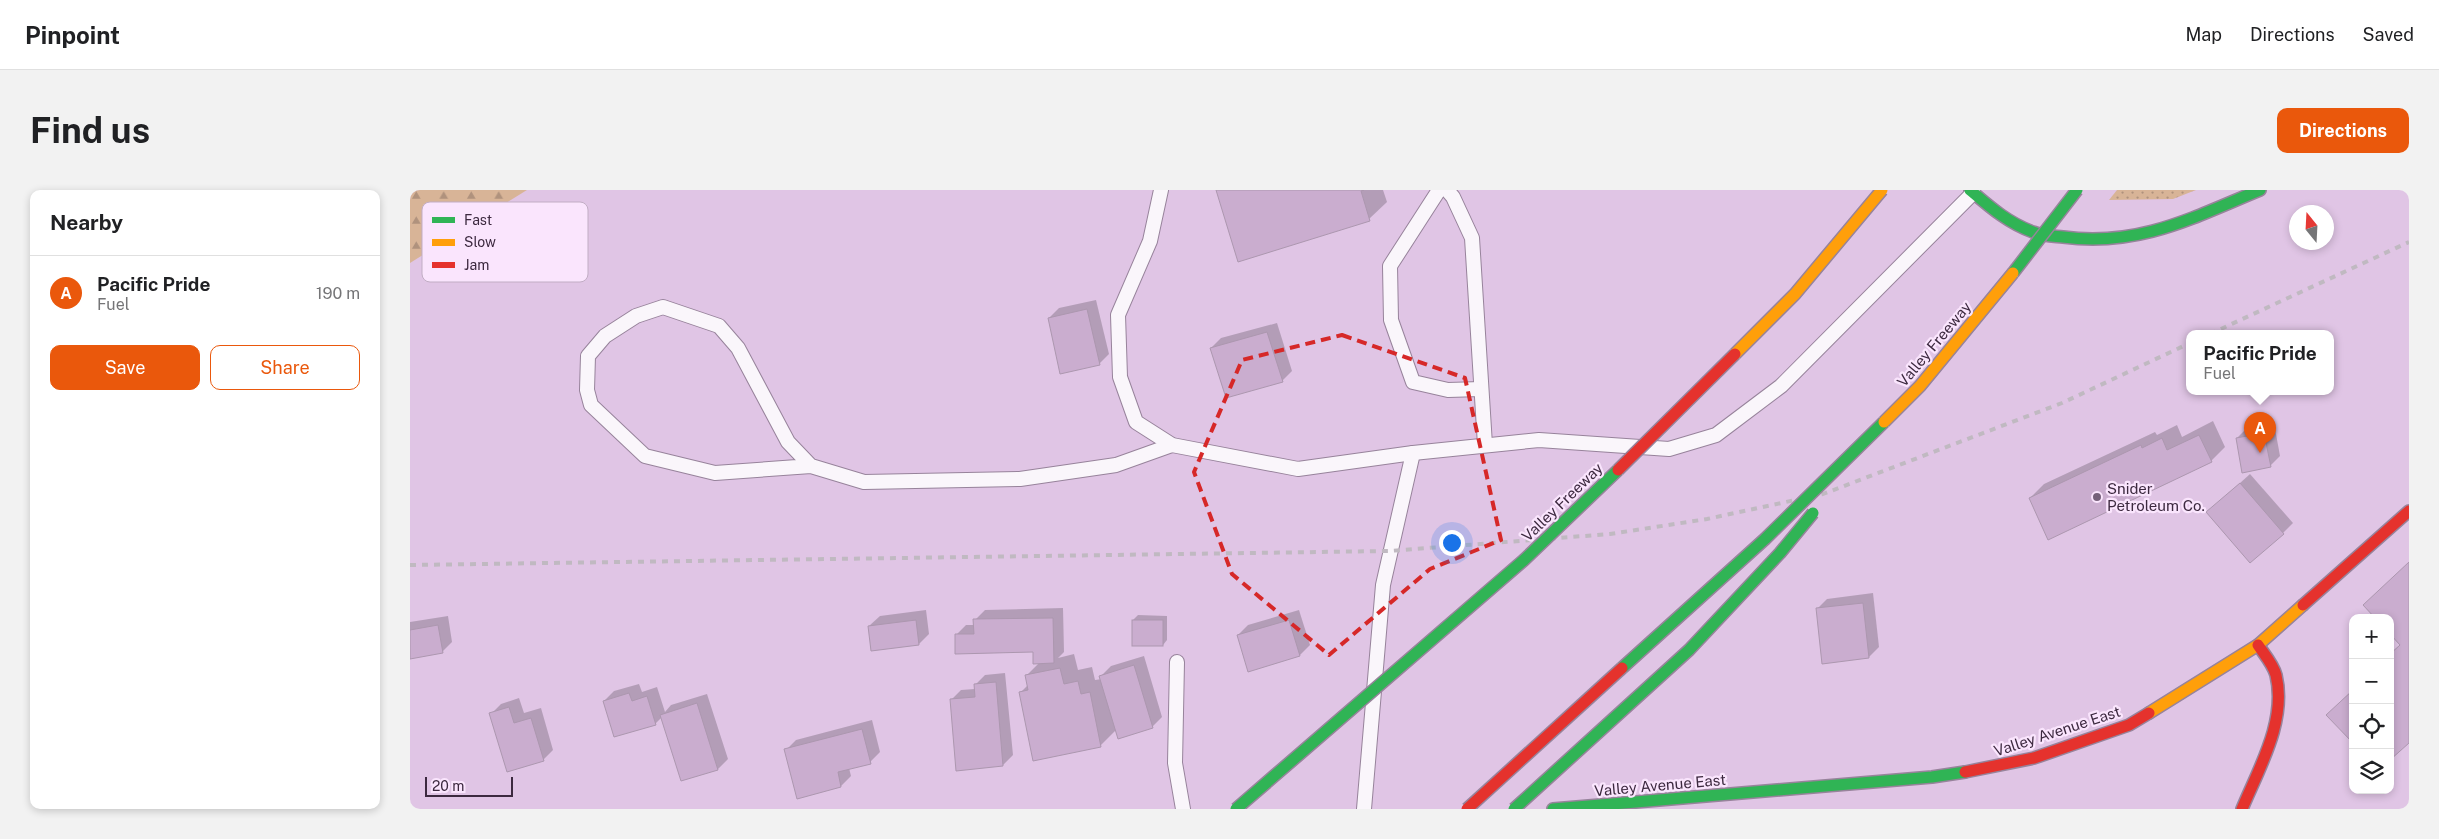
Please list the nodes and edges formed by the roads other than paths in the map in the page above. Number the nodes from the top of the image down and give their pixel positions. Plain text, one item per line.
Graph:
1 (1161, 190) edge
2 (1440, 190) edge
3 (1447, 190) edge
4 (1882, 190) edge
5 (2078, 190) edge
6 (2260, 190) edge
7 (1972, 191) edge
8 (1920, 386) junction
9 (1481, 389) junction
10 (1172, 445) junction
11 (1485, 445) junction
12 (1413, 453) junction
13 (811, 466) junction
14 (1837, 485) dead end
15 (1818, 508) dead end
16 (2409, 511) edge
17 (2258, 645) junction
18 (1177, 662) dead end
19 (1183, 809) edge
20 (1236, 809) edge
21 (1364, 809) edge
22 (1467, 809) edge
23 (1514, 809) edge
24 (1553, 809) edge
25 (2242, 809) edge

1 - 10 lane
2 - 9 lane
3 - 9 lane
4 - 20 main road, Valley Freeway, bridge
5 - 8 main road, Valley Freeway, bridge
6 - 7 main road
7 - 11 lane
8 - 14 main road, bridge
8 - 22 main road, Valley Freeway, bridge
9 - 11 lane
10 - 12 lane
10 - 13 lane
11 - 12 lane
12 - 21 lane
13 - 13 lane
15 - 23 main road, bridge
16 - 17 main road, Valley Avenue East
17 - 24 main road, Valley Avenue East
17 - 25 main road
18 - 19 lane

